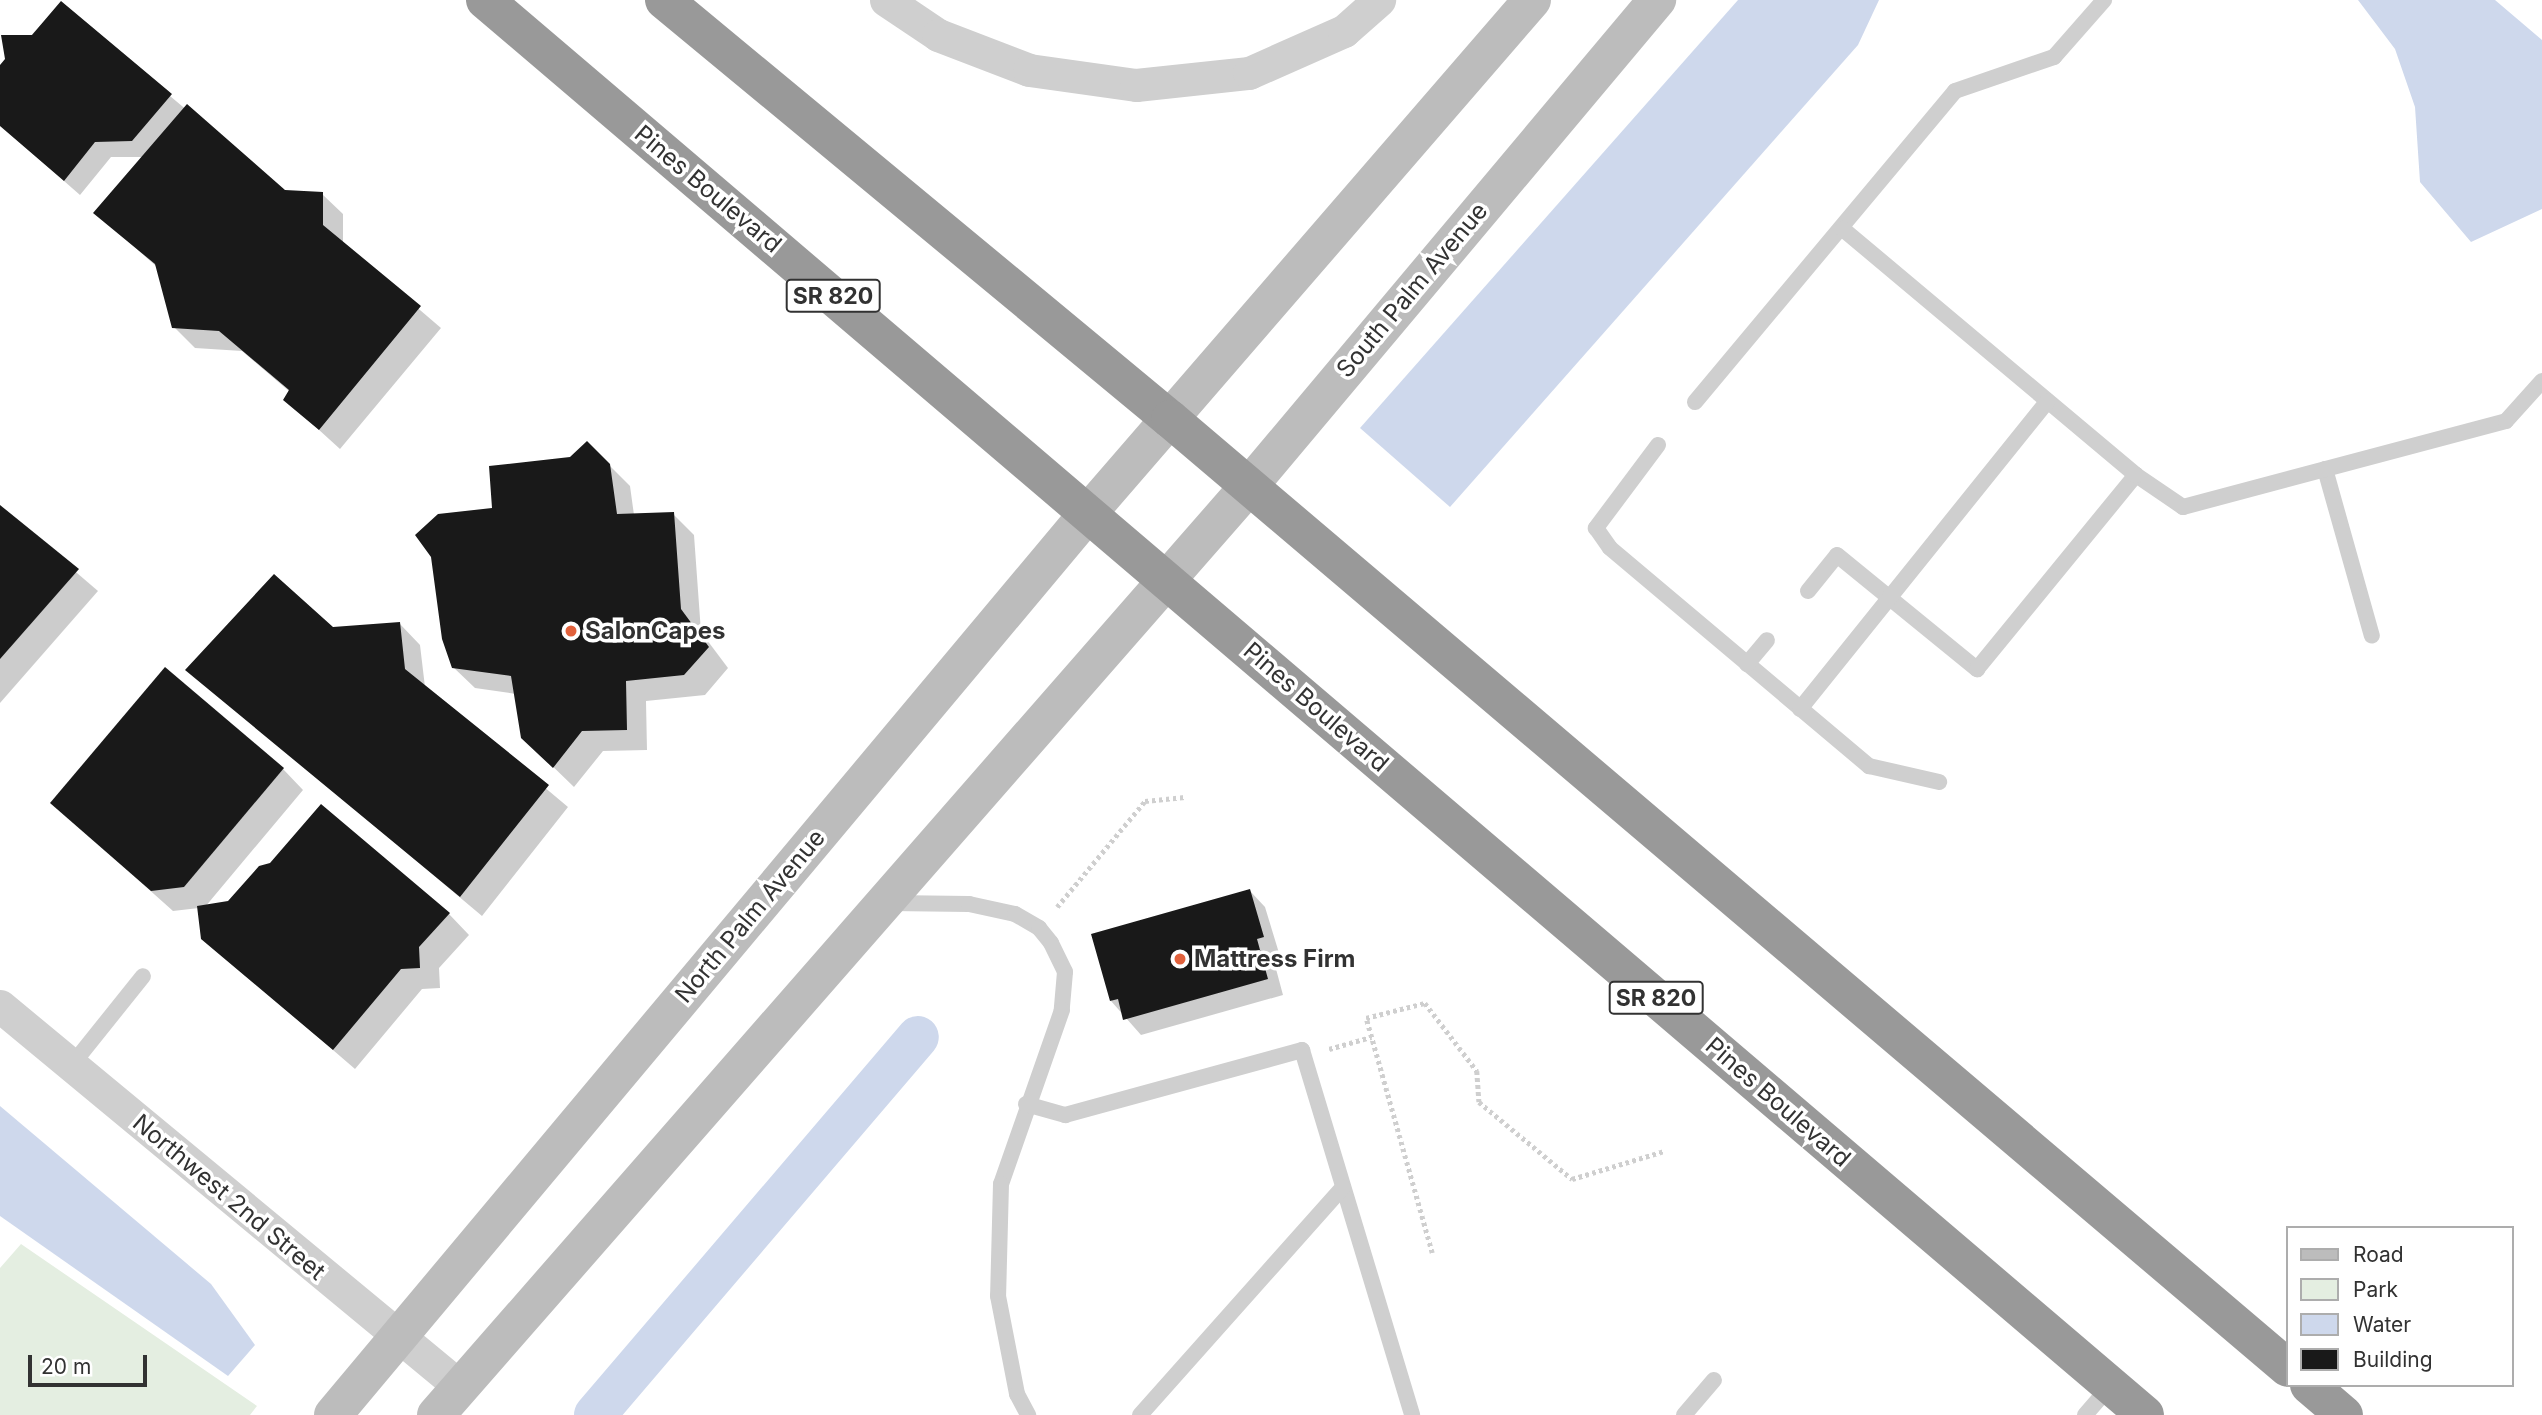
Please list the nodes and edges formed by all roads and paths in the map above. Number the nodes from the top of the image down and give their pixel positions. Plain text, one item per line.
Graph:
1 (485, 0) edge
2 (664, 0) edge
3 (886, 0) edge
4 (1379, 0) edge
5 (1532, 0) edge
6 (1657, 0) edge
7 (2104, 0) edge
8 (1843, 229) junction
9 (2542, 381) edge
10 (2048, 401) junction
11 (1695, 402) dead end
12 (1170, 419) junction
13 (1658, 445) dead end
14 (2325, 469) junction
15 (2136, 475) junction
16 (1248, 486) junction
17 (1089, 512) junction
18 (1167, 580) junction
19 (1808, 591) dead end
20 (1894, 598) junction
21 (2372, 636) dead end
22 (1767, 640) dead end
23 (1747, 664) junction
24 (1800, 709) junction
25 (1939, 782) dead end
26 (1185, 797) dead end
27 (884, 903) junction
28 (1039, 928) junction
29 (143, 976) dead end
30 (0, 1006) edge
31 (1371, 1037) junction
32 (1303, 1056) junction
33 (71, 1066) junction
34 (1026, 1104) junction
35 (1664, 1151) dead end
36 (1343, 1187) junction
37 (1432, 1253) dead end
38 (397, 1338) junction
39 (2286, 1366) edge
40 (1714, 1380) dead end
41 (2110, 1386) junction
42 (2311, 1387) edge
43 (448, 1401) edge
44 (333, 1415) edge
45 (1028, 1415) edge
46 (1140, 1415) edge
47 (1412, 1415) edge
48 (1684, 1415) edge
49 (2085, 1415) edge
50 (2145, 1415) edge
51 (2344, 1415) edge

1 - 17 highway, Pines Boulevard / SR 820
2 - 12 highway
3 - 4 street
5 - 12 main road
6 - 16 main road, South Palm Avenue
7 - 8 lane
8 - 10 lane
8 - 11 lane
9 - 14 lane
10 - 15 lane
10 - 20 lane
12 - 16 highway
12 - 17 main road, North Palm Avenue
13 - 23 lane
14 - 15 lane
14 - 21 lane
15 - 20 lane
16 - 18 main road, South Palm Avenue
16 - 39 highway
17 - 18 highway, Pines Boulevard / SR 820
17 - 38 main road, North Palm Avenue
18 - 27 main road
18 - 41 highway, Pines Boulevard / SR 820
19 - 20 lane
20 - 24 lane
22 - 23 lane
23 - 24 lane
24 - 25 lane
26 - 28 path
27 - 28 lane
27 - 43 main road
28 - 34 lane
29 - 33 lane
30 - 33 street, Northwest 2nd Street
31 - 32 path
31 - 35 path
31 - 37 path
32 - 34 lane
32 - 36 lane
33 - 38 street, Northwest 2nd Street
34 - 45 lane
36 - 46 lane
36 - 47 lane
38 - 43 street, Northwest 2nd Street
38 - 44 main road, North Palm Avenue
40 - 48 lane
41 - 49 lane
41 - 50 highway, Pines Boulevard / SR 820
42 - 51 highway

